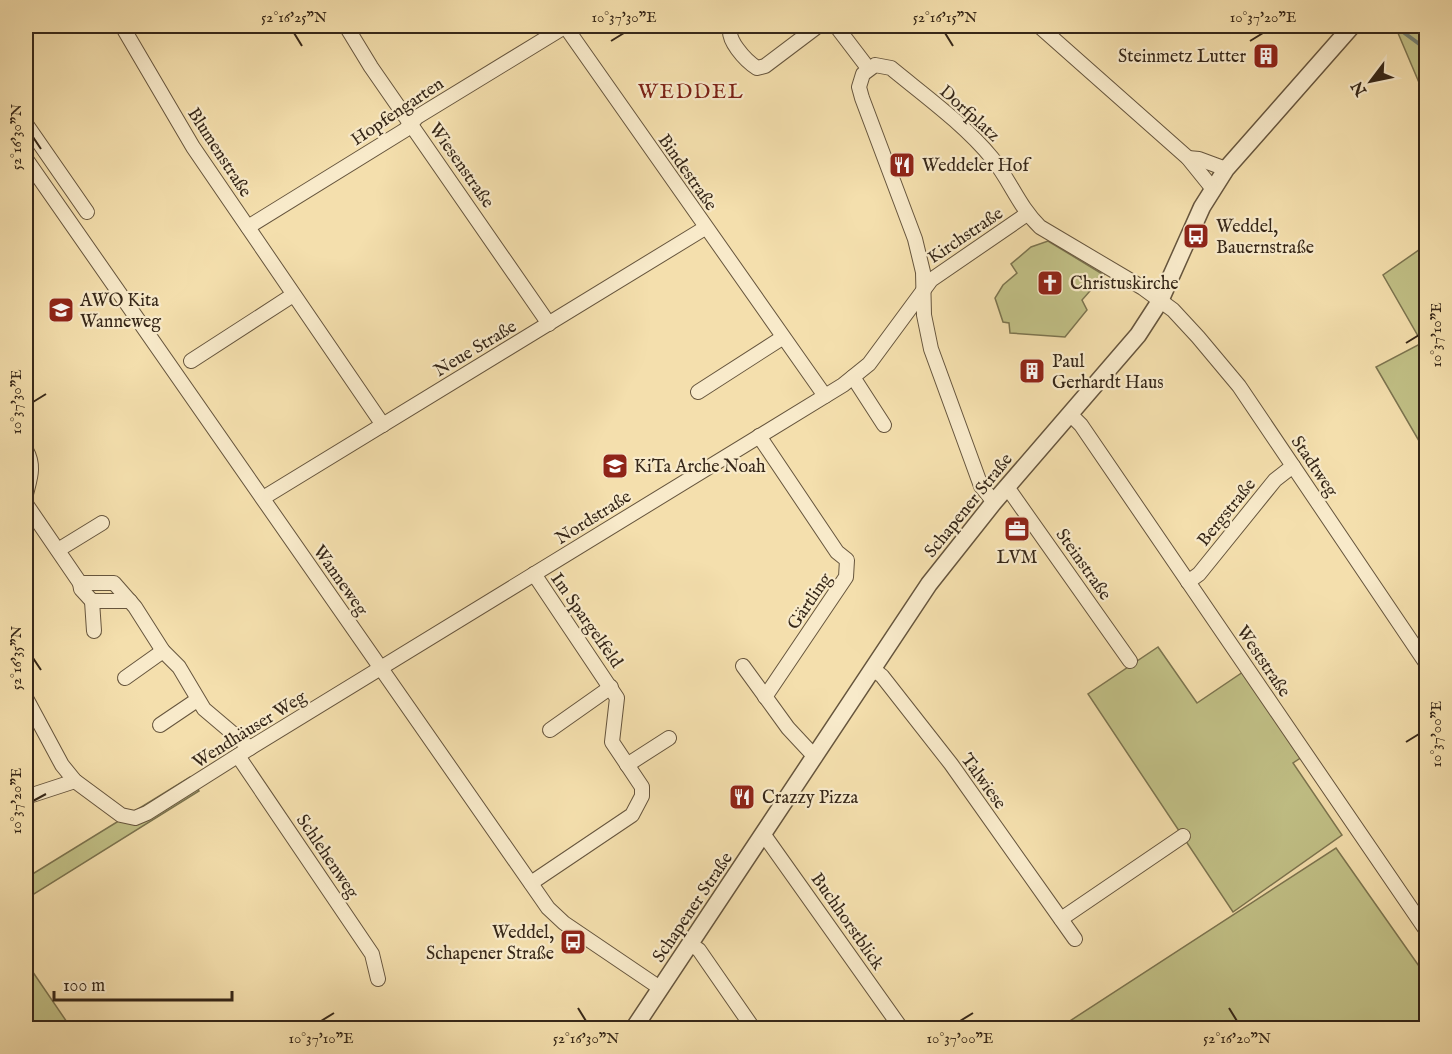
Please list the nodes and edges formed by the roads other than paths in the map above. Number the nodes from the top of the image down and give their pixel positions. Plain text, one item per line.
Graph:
1 (122, 26) edge
2 (346, 26) edge
3 (565, 26) edge
4 (731, 26) edge
5 (818, 26) edge
6 (836, 26) edge
7 (1039, 26) edge
8 (1352, 26) edge
9 (868, 68) junction
10 (411, 123) junction
11 (26, 124) edge
12 (26, 159) edge
13 (1188, 159) junction
14 (1226, 169) junction
15 (1213, 189) junction
16 (87, 212) dead end
17 (1027, 214) junction
18 (248, 227) junction
19 (705, 228) junction
20 (923, 289) junction
21 (293, 295) junction
22 (1160, 301) junction
23 (549, 324) junction
24 (782, 338) junction
25 (191, 361) dead end
26 (853, 377) junction
27 (698, 392) dead end
28 (825, 396) junction
29 (1070, 414) junction
30 (383, 425) junction
31 (884, 425) dead end
32 (759, 436) junction
33 (26, 450) edge
34 (1293, 466) junction
35 (1007, 487) junction
36 (26, 494) edge
37 (263, 498) junction
38 (994, 502) junction
39 (26, 504) edge
40 (102, 523) dead end
41 (58, 550) junction
42 (534, 574) junction
43 (1188, 582) junction
44 (80, 583) junction
45 (92, 601) junction
46 (130, 601) junction
47 (94, 631) dead end
48 (163, 651) junction
49 (1130, 662) dead end
50 (1426, 663) edge
51 (743, 666) dead end
52 (382, 669) junction
53 (873, 669) junction
54 (125, 678) dead end
55 (611, 687) junction
56 (765, 697) junction
57 (26, 698) edge
58 (197, 700) junction
59 (160, 725) dead end
60 (550, 730) dead end
61 (669, 738) dead end
62 (244, 752) junction
63 (815, 757) junction
64 (627, 765) junction
65 (75, 781) junction
66 (26, 797) edge
67 (764, 834) junction
68 (1183, 836) dead end
69 (531, 883) junction
70 (1061, 919) junction
71 (1426, 930) edge
72 (1075, 939) dead end
73 (690, 944) junction
74 (378, 979) dead end
75 (660, 988) junction
76 (634, 1029) edge
77 (753, 1029) edge
78 (901, 1029) edge

1 - 18 street, Blumenstraße
2 - 10 street, Wiesenstraße
3 - 10 street, Hopfengarten
3 - 19 street, Bindestraße
4 - 5 street
6 - 9 street
7 - 13 street
8 - 14 street, Schapener Straße
9 - 17 street, Dorfplatz
9 - 20 street
10 - 18 street, Hopfengarten
10 - 23 street, Wiesenstraße
11 - 16 street
12 - 37 street, Wanneweg
13 - 14 street
13 - 15 street
14 - 15 street, Schapener Straße
15 - 22 street, Schapener Straße
17 - 20 street, Kirchstraße
17 - 22 street, Kirchstraße
18 - 21 street, Blumenstraße
19 - 23 street, Neue Straße
19 - 24 street, Bindestraße
20 - 26 street, Nordstraße
20 - 38 street, Kirchstraße
21 - 25 street
21 - 30 street, Blumenstraße
22 - 29 street, Schapener Straße
22 - 34 street, Stadtweg
23 - 30 street, Neue Straße
24 - 27 street
24 - 28 street, Bindestraße
26 - 28 street, Nordstraße
26 - 31 street
28 - 32 street, Nordstraße
29 - 35 street, Schapener Straße
29 - 43 street, Weststraße
30 - 37 street, Neue Straße
32 - 42 street, Nordstraße
32 - 56 street, Gärtling
33 - 36 street
34 - 43 street, Bergstraße
34 - 50 street, Stadtweg
35 - 38 street, Schapener Straße
35 - 49 street, Steinstraße
37 - 52 street, Wanneweg
38 - 53 street, Schapener Straße
39 - 41 street
40 - 41 street
41 - 44 street
42 - 52 street, Nordstraße
42 - 55 street, Im Spargelfeld
43 - 71 street, Weststraße
44 - 45 street
44 - 46 street, Schlehenweg
45 - 46 street
45 - 47 street
46 - 48 street, Schlehenweg
48 - 54 street
48 - 58 street, Schlehenweg
51 - 56 street
52 - 62 street, Wendhäuser Weg
52 - 69 street, Wanneweg
53 - 63 street, Schapener Straße
53 - 70 street, Talwiese
55 - 60 street, Im Spargelfeld
55 - 64 street, Im Spargelfeld
56 - 63 street
57 - 65 street
58 - 59 street
58 - 62 street, Schlehenweg
61 - 64 street
62 - 65 street, Wendhäuser Weg
62 - 74 street, Schlehenweg
63 - 67 street, Schapener Straße
64 - 69 street, Im Spargelfeld
65 - 66 street
67 - 73 street, Schapener Straße
67 - 78 street, Buchhorstblick
68 - 70 street
69 - 75 street, Wanneweg
70 - 72 street, Talwiese
73 - 75 street, Schapener Straße
73 - 77 street
75 - 76 street, Schapener Straße

